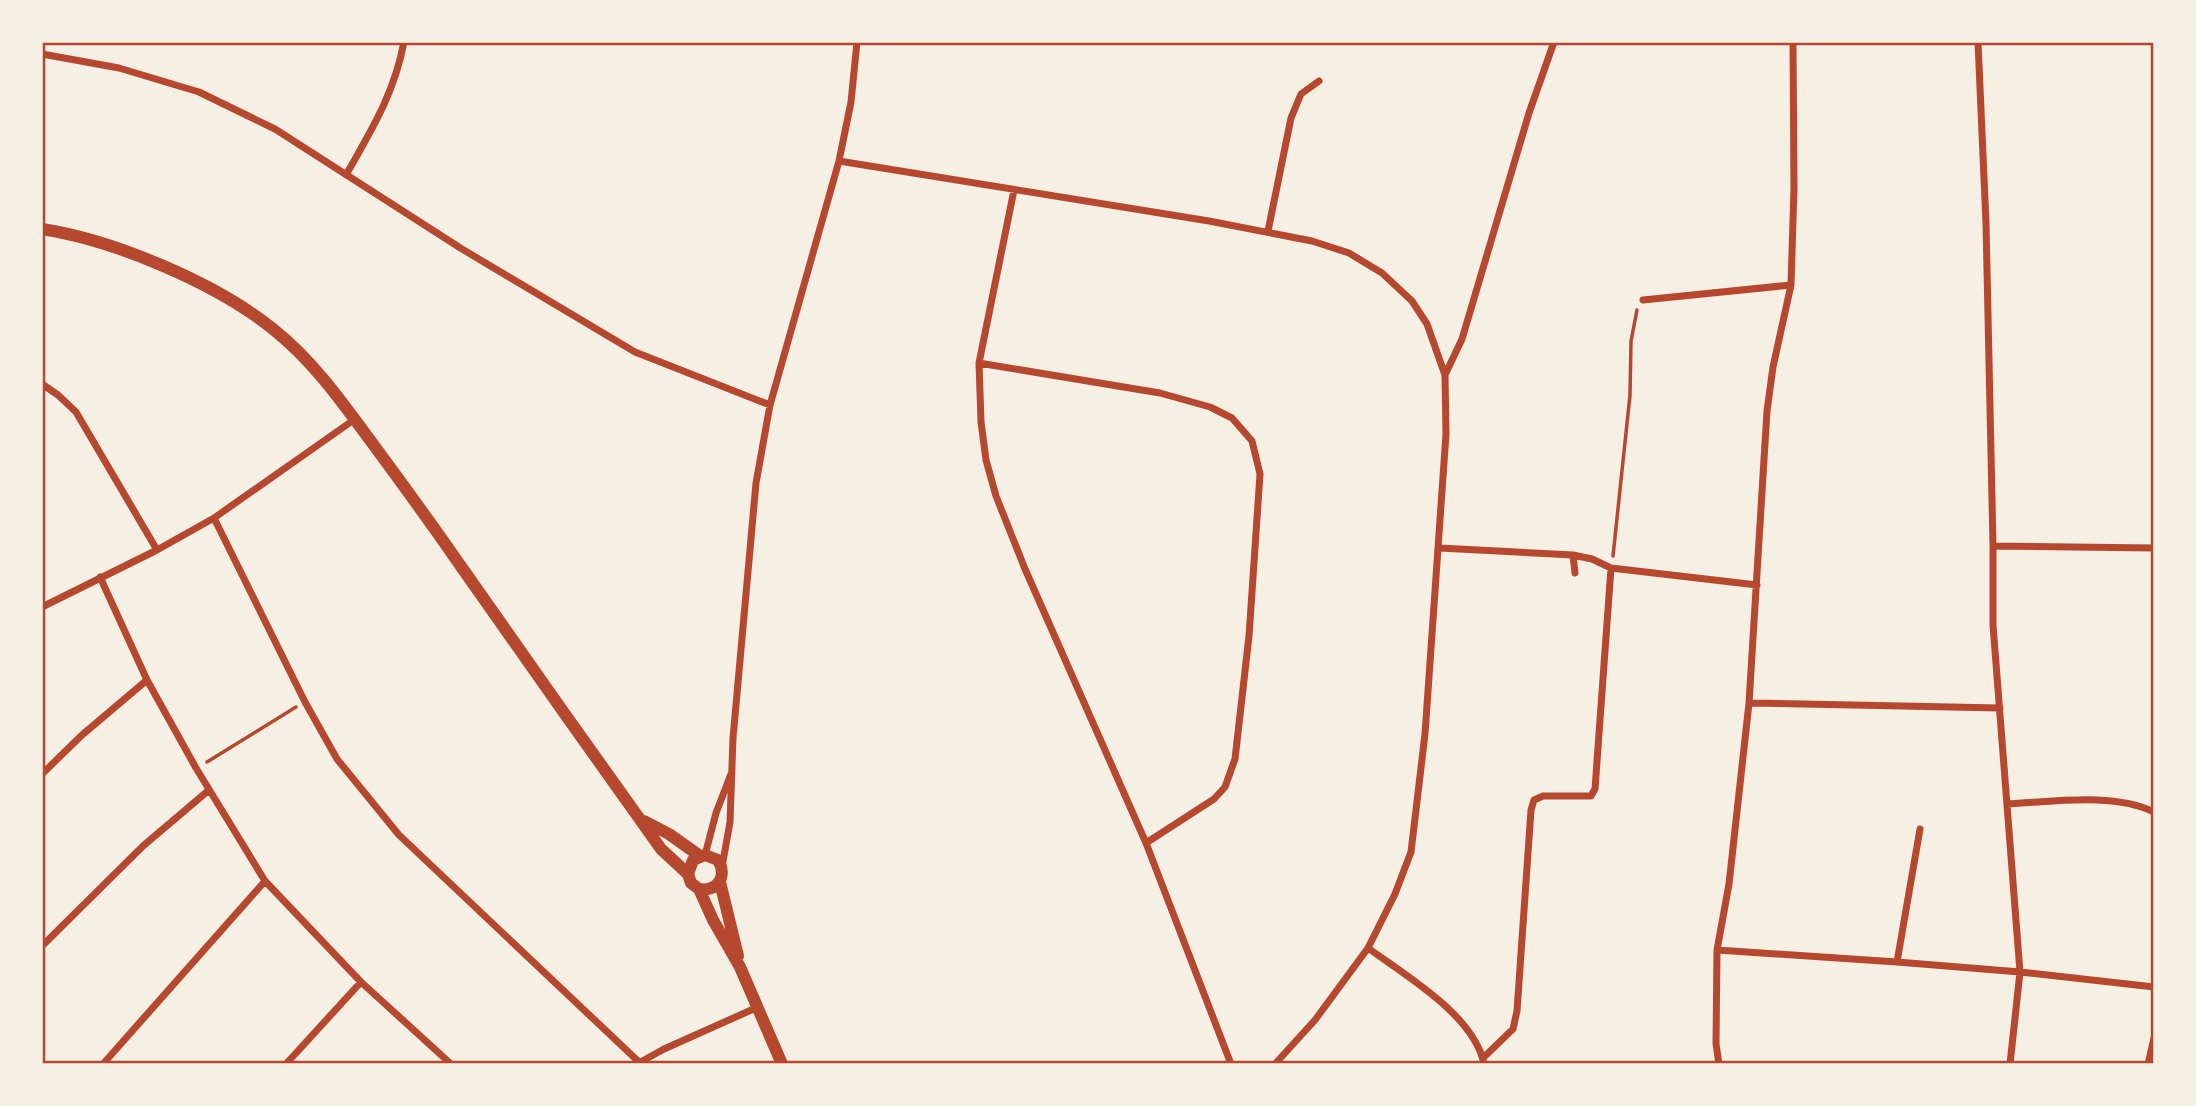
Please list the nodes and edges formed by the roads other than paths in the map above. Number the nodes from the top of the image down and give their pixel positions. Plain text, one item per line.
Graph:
1 (404, 42) edge
2 (857, 42) edge
3 (1554, 42) edge
4 (1793, 42) edge
5 (1978, 42) edge
6 (42, 54) edge
7 (1319, 81) dead end
8 (838, 161) junction
9 (346, 175) junction
10 (1014, 190) junction
11 (42, 229) edge
12 (1268, 231) junction
13 (1791, 285) junction
14 (1643, 300) road end
15 (979, 363) junction
16 (1445, 375) junction
17 (42, 384) edge
18 (770, 405) junction
19 (355, 419) junction
20 (214, 518) junction
21 (1993, 546) junction
22 (1440, 548) junction
23 (2154, 548) edge
24 (157, 550) junction
25 (1573, 555) junction
26 (1611, 568) junction
27 (1575, 573) dead end
28 (100, 577) junction
29 (1757, 585) junction
30 (42, 607) edge
31 (147, 680) junction
32 (1749, 703) junction
33 (2000, 708) junction
34 (733, 767) junction
35 (42, 775) edge
36 (209, 790) junction
37 (2007, 804) junction
38 (2154, 812) edge
39 (640, 820) junction
40 (1920, 829) dead end
41 (1146, 843) junction
42 (702, 856) junction
43 (722, 867) junction
44 (688, 874) junction
45 (265, 881) junction
46 (720, 882) junction
47 (699, 889) junction
48 (42, 946) edge
49 (1368, 948) junction
50 (1717, 950) junction
51 (1897, 962) junction
52 (740, 967) junction
53 (2020, 972) junction
54 (361, 982) junction
55 (2154, 987) edge
56 (758, 1007) junction
57 (2154, 1038) edge
58 (1483, 1061) edge
59 (638, 1063) edge
60 (103, 1064) edge
61 (286, 1064) edge
62 (451, 1064) edge
63 (782, 1064) edge
64 (1231, 1064) edge
65 (1275, 1064) edge
66 (1719, 1064) edge
67 (2010, 1064) edge
68 (2148, 1064) edge

1 - 9 street
2 - 8 street
3 - 16 street
4 - 13 street
5 - 21 street
6 - 9 street
7 - 12 street
8 - 10 street
8 - 18 street
9 - 18 street
10 - 12 street
10 - 15 street
11 - 19 street
12 - 16 street
13 - 14 street
13 - 29 street
15 - 41 street
15 - 41 street
16 - 22 street
17 - 24 street
18 - 34 street
19 - 20 street
19 - 39 street
20 - 24 street
20 - 59 street
21 - 23 street
21 - 33 street
22 - 25 street
22 - 49 street
24 - 28 street
25 - 26 street
25 - 27 street
26 - 29 street
26 - 58 street
28 - 30 street
28 - 31 street
29 - 32 street
31 - 35 street
31 - 36 street
32 - 33 street
32 - 50 street
33 - 37 street
34 - 42 street
34 - 43 street
36 - 45 street
36 - 48 street
37 - 38 street
37 - 53 street
39 - 42 street
39 - 44 street
40 - 51 street
41 - 64 street
42 - 43 street
42 - 44 street
43 - 46 street
44 - 47 street
45 - 54 street
45 - 60 street
46 - 47 street
46 - 52 street
47 - 52 street
49 - 58 street
49 - 65 street
50 - 51 street
50 - 66 street
51 - 53 street
52 - 56 street
53 - 55 street
53 - 67 street
54 - 61 street
54 - 62 street
56 - 59 street
56 - 63 street
57 - 68 street

